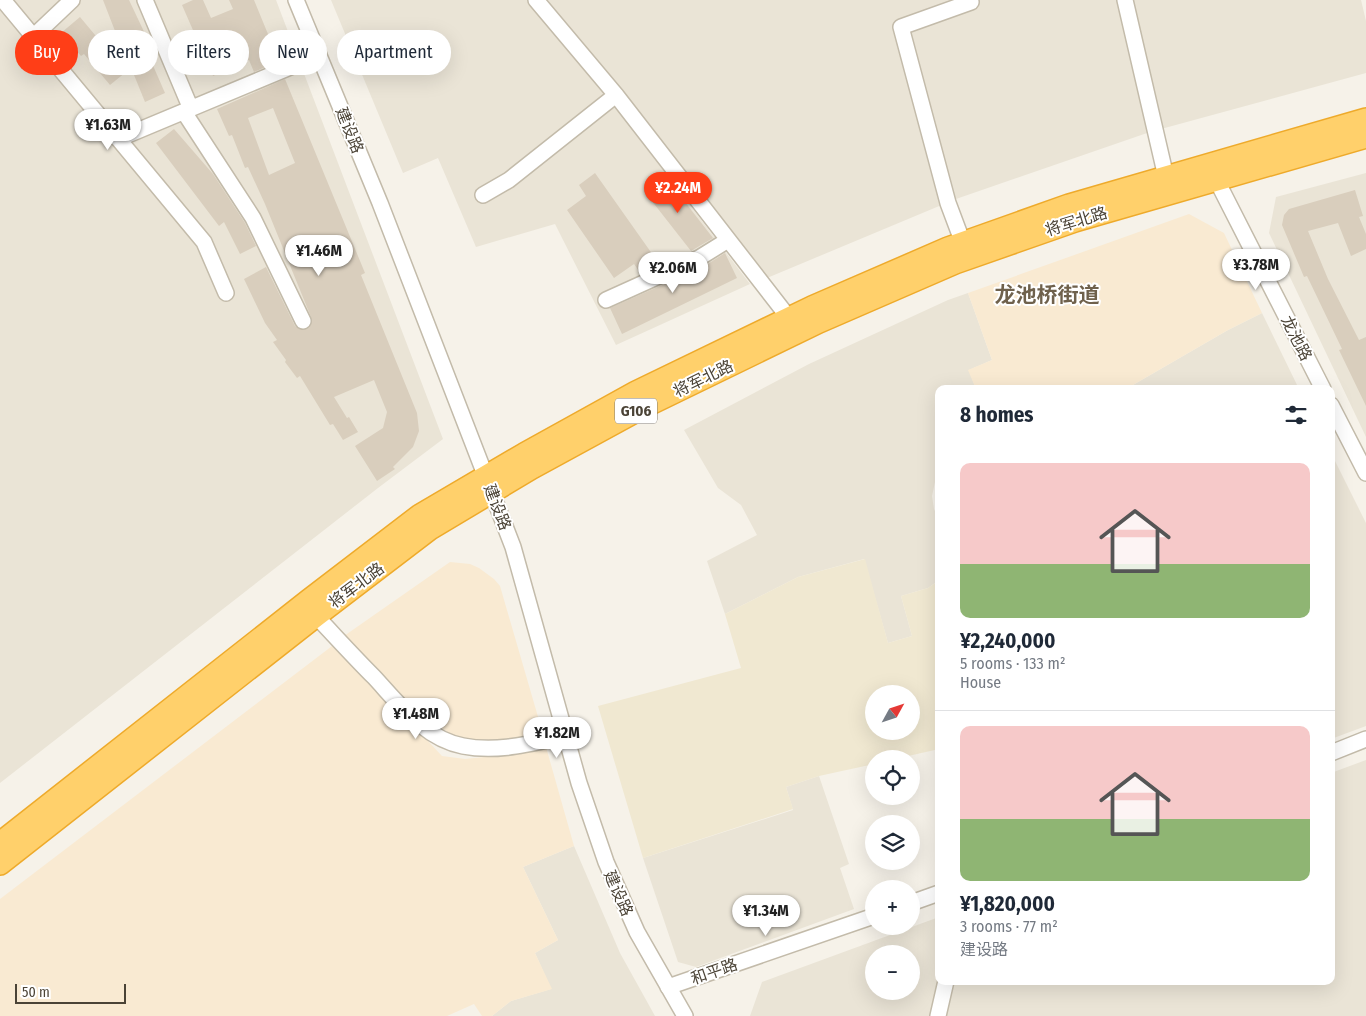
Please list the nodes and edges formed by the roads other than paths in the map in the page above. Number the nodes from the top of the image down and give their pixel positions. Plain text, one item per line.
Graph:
1 (2, 0) edge
2 (72, 0) edge
3 (146, 0) edge
4 (296, 0) edge
5 (536, 0) edge
6 (1124, 0) edge
7 (971, 2) dead end
8 (27, 30) edge
9 (40, 30) edge
10 (309, 30) edge
11 (65, 75) edge
12 (271, 75) edge
13 (327, 75) edge
14 (616, 96) junction
15 (187, 110) junction
16 (1366, 119) edge
17 (1366, 137) edge
18 (118, 139) junction
19 (1166, 177) junction
20 (1216, 179) junction
21 (483, 195) dead end
22 (728, 240) junction
23 (963, 243) junction
24 (226, 293) dead end
25 (606, 300) dead end
26 (789, 318) junction
27 (303, 321) dead end
28 (1321, 385) edge
29 (1335, 413) edge
30 (1366, 473) edge
31 (489, 484) junction
32 (316, 616) junction
33 (566, 736) junction
34 (1366, 739) edge
35 (1335, 751) edge
36 (0, 843) edge
37 (0, 864) edge
38 (935, 894) edge
39 (920, 899) edge
40 (865, 919) edge
41 (945, 985) edge
42 (668, 987) junction
43 (685, 1016) edge
44 (938, 1016) edge

1 - 8 street
2 - 9 street
3 - 15 street
4 - 10 street, 建设路
5 - 14 street
6 - 19 street
7 - 23 street
11 - 18 street
12 - 15 street
13 - 31 street, 建设路
14 - 21 street
14 - 22 street
15 - 18 street
15 - 27 street
16 - 19 highway, 将军北路 / G106
17 - 20 highway, 将军北路 / G106
18 - 24 street
19 - 23 highway, 将军北路 / G106
20 - 28 street, 龙池路
20 - 31 highway, 将军北路 / G106
22 - 25 street
22 - 26 street
23 - 26 highway, 将军北路 / G106
26 - 31 highway, 将军北路 / G106
29 - 30 street
31 - 32 highway, 将军北路 / G106
31 - 33 street, 建设路
31 - 36 highway, 将军北路 / G106
32 - 33 street
32 - 37 highway, 将军北路 / G106
33 - 42 street, 建设路
34 - 35 street
38 - 39 street
40 - 42 street, 和平路
41 - 44 street
42 - 43 street, 建设路

